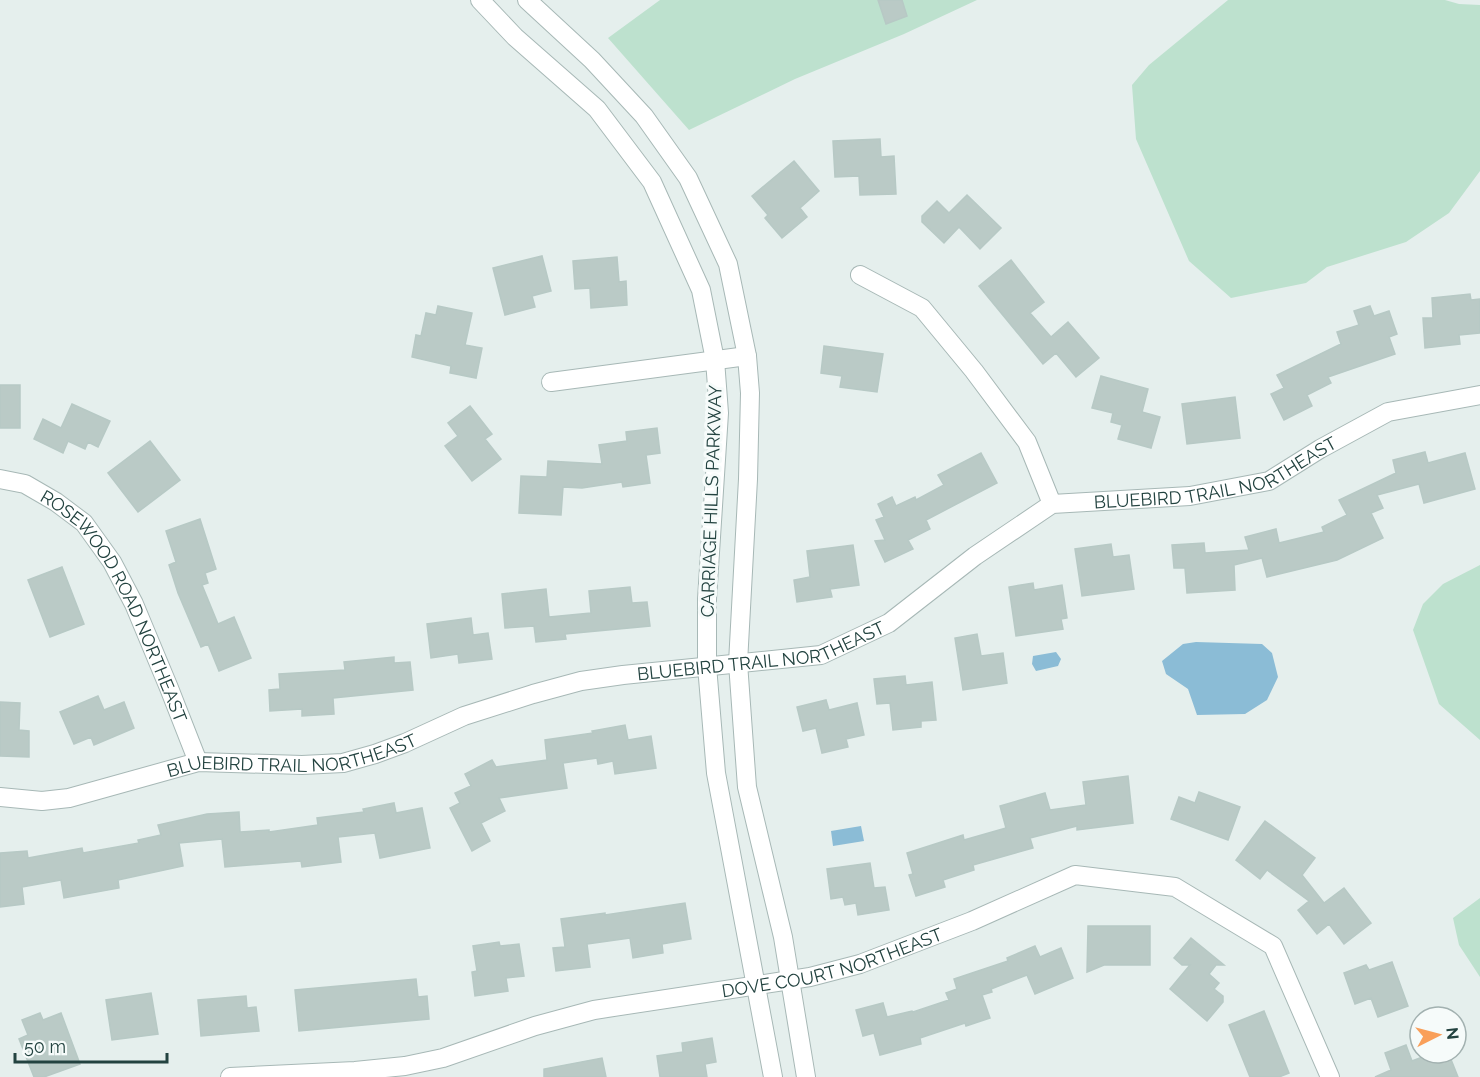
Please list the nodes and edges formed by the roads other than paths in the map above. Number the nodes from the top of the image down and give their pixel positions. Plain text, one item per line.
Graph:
1 (480, 0) edge
2 (527, 0) edge
3 (860, 275) dead end
4 (747, 356) junction
5 (715, 360) junction
6 (552, 382) dead end
7 (1480, 395) edge
8 (0, 479) edge
9 (1052, 504) junction
10 (738, 663) junction
11 (707, 666) junction
12 (198, 762) junction
13 (0, 797) edge
14 (789, 980) junction
15 (756, 983) junction
16 (230, 1077) edge
17 (772, 1077) edge
18 (806, 1077) edge
19 (1330, 1077) edge

1 - 5 street, CARRIAGE HILLS PARKWAY
2 - 4 street, CARRIAGE HILLS PARKWAY
3 - 9 street
4 - 5 street
4 - 10 street, CARRIAGE HILLS PARKWAY
5 - 6 street
5 - 11 street, CARRIAGE HILLS PARKWAY
7 - 9 street, BLUEBIRD TRAIL NORTHEAST
8 - 12 street, ROSEWOOD ROAD NORTHEAST
9 - 10 street, BLUEBIRD TRAIL NORTHEAST
10 - 11 street, BLUEBIRD TRAIL NORTHEAST
10 - 14 street, CARRIAGE HILLS PARKWAY
11 - 12 street, BLUEBIRD TRAIL NORTHEAST
11 - 15 street, CARRIAGE HILLS PARKWAY
12 - 13 street, BLUEBIRD TRAIL NORTHEAST
14 - 15 street, DOVE COURT NORTHEAST
14 - 18 street, CARRIAGE HILLS PARKWAY
14 - 19 street, DOVE COURT NORTHEAST
15 - 16 street, DOVE COURT NORTHEAST
15 - 17 street, CARRIAGE HILLS PARKWAY

